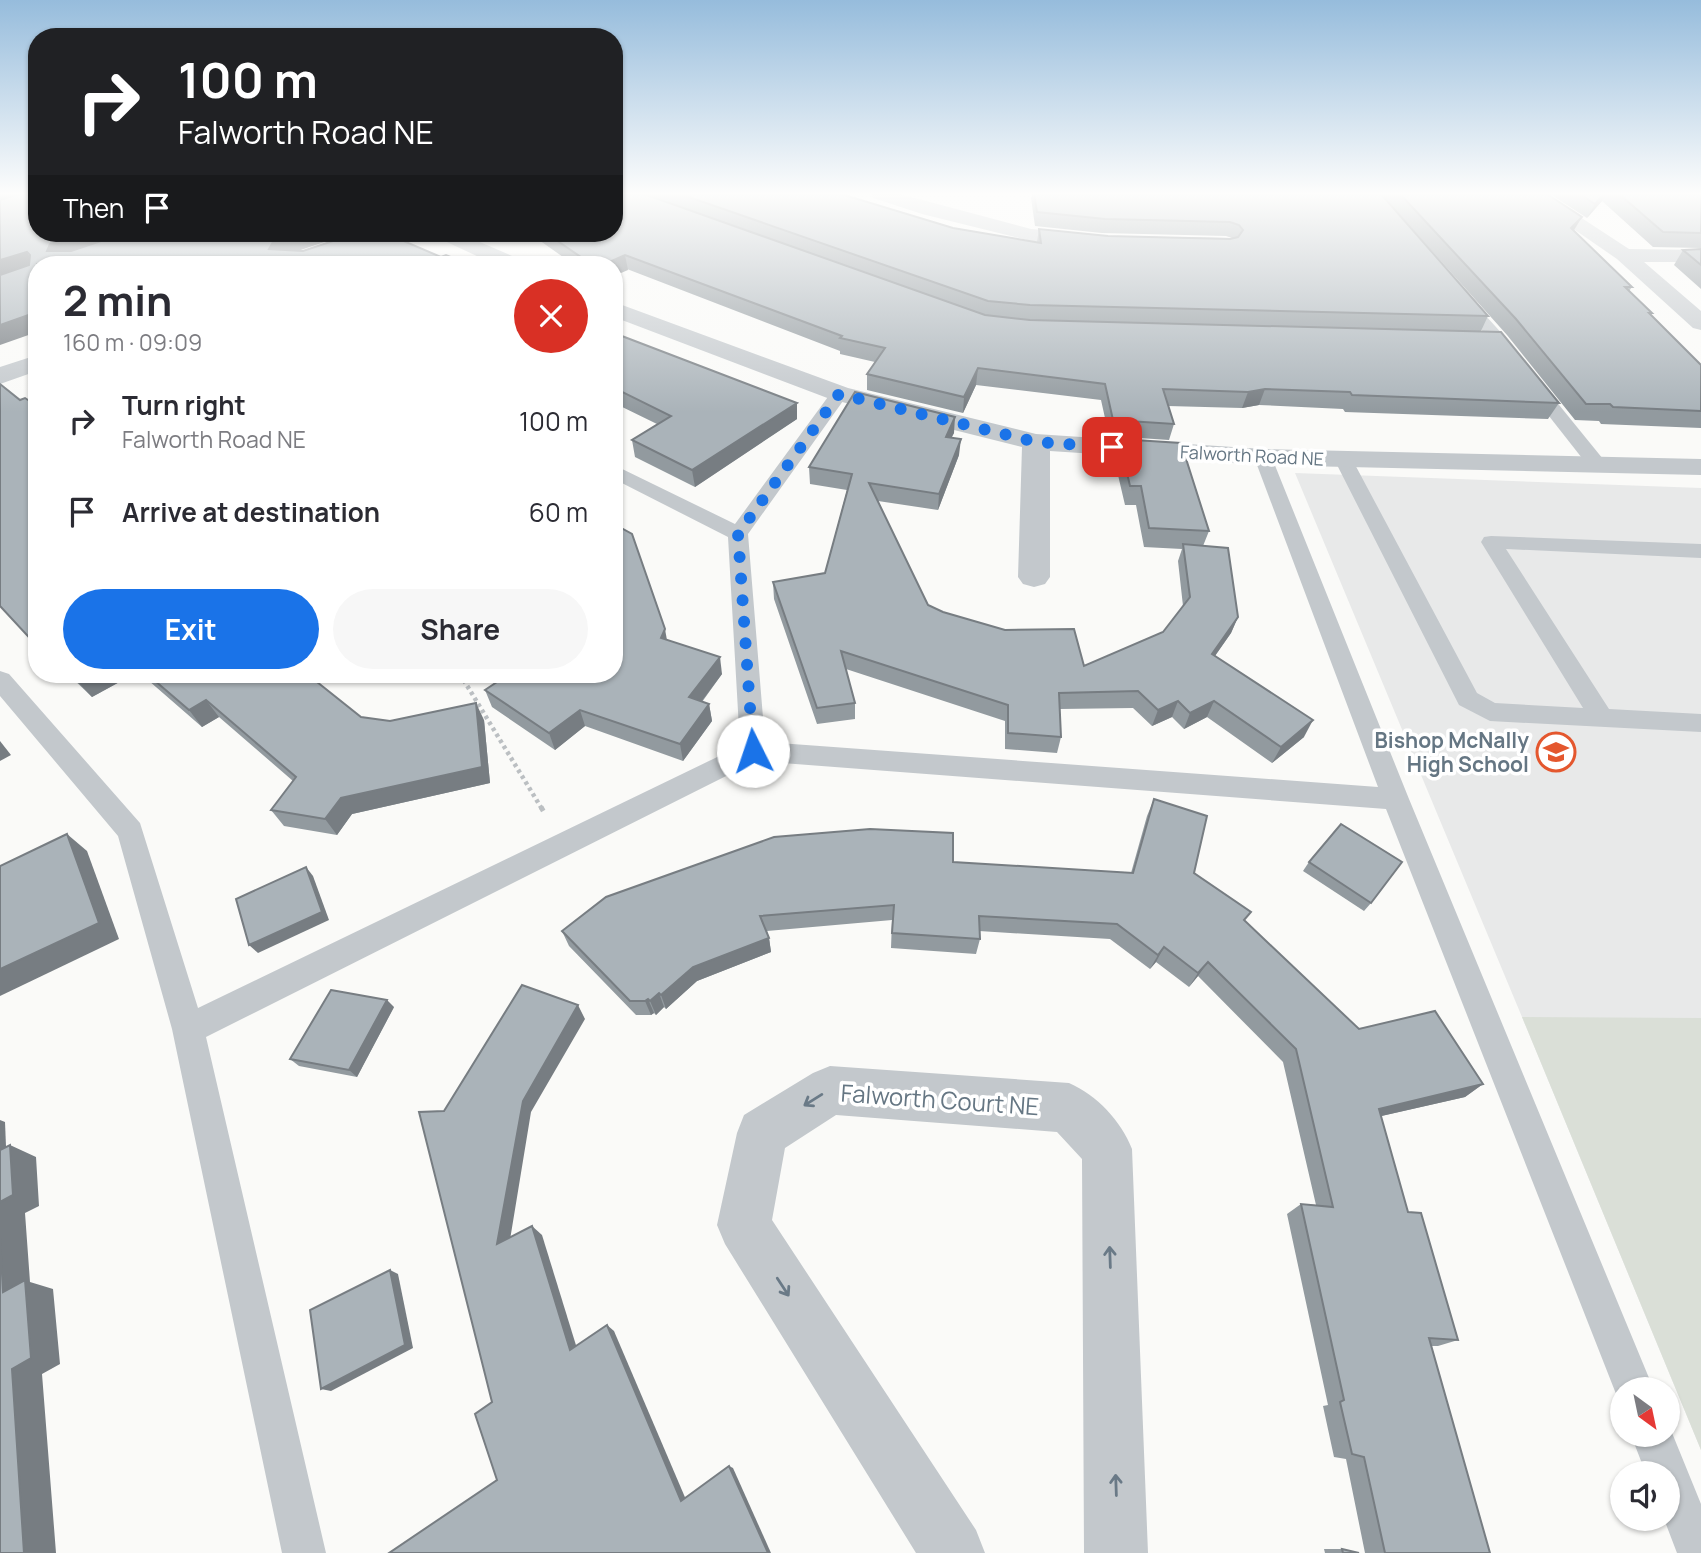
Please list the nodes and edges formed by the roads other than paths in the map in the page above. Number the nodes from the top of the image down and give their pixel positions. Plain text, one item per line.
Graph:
1 (1637, 266) edge
2 (1453, 288) edge
3 (623, 313) edge
4 (1701, 323) edge
5 (1457, 339) edge
6 (28, 365) edge
7 (1523, 371) edge
8 (0, 376) edge
9 (839, 394) junction
10 (1036, 442) junction
11 (1263, 457) junction
12 (1343, 459) junction
13 (1596, 463) junction
14 (1701, 467) edge
15 (623, 476) edge
16 (738, 534) junction
17 (1701, 551) edge
18 (1034, 578) dead end
19 (0, 680) edge
20 (1602, 718) junction
21 (1701, 723) edge
22 (753, 751) junction
23 (1396, 799) junction
24 (188, 1028) junction
25 (1628, 1377) edge
26 (1680, 1506) edge
27 (304, 1553) edge
28 (953, 1553) edge
29 (1116, 1553) edge
30 (1699, 1553) edge

1 - 4 street
2 - 5 lane
3 - 9 street, Falworth Road NE
6 - 8 street
7 - 13 lane
9 - 10 street, Falworth Road NE
9 - 16 lane
10 - 11 street, Falworth Road NE
10 - 18 street
11 - 12 street, Falworth Road NE
11 - 23 lane
12 - 13 street, Falworth Road NE
12 - 20 lane
13 - 14 street, Falworth Road NE
15 - 16 lane
16 - 22 lane
17 - 20 lane
19 - 24 lane
20 - 21 lane
22 - 23 lane
22 - 24 lane
23 - 25 lane
24 - 27 lane
26 - 30 lane
29 -> 28 street, Falworth Court NE

